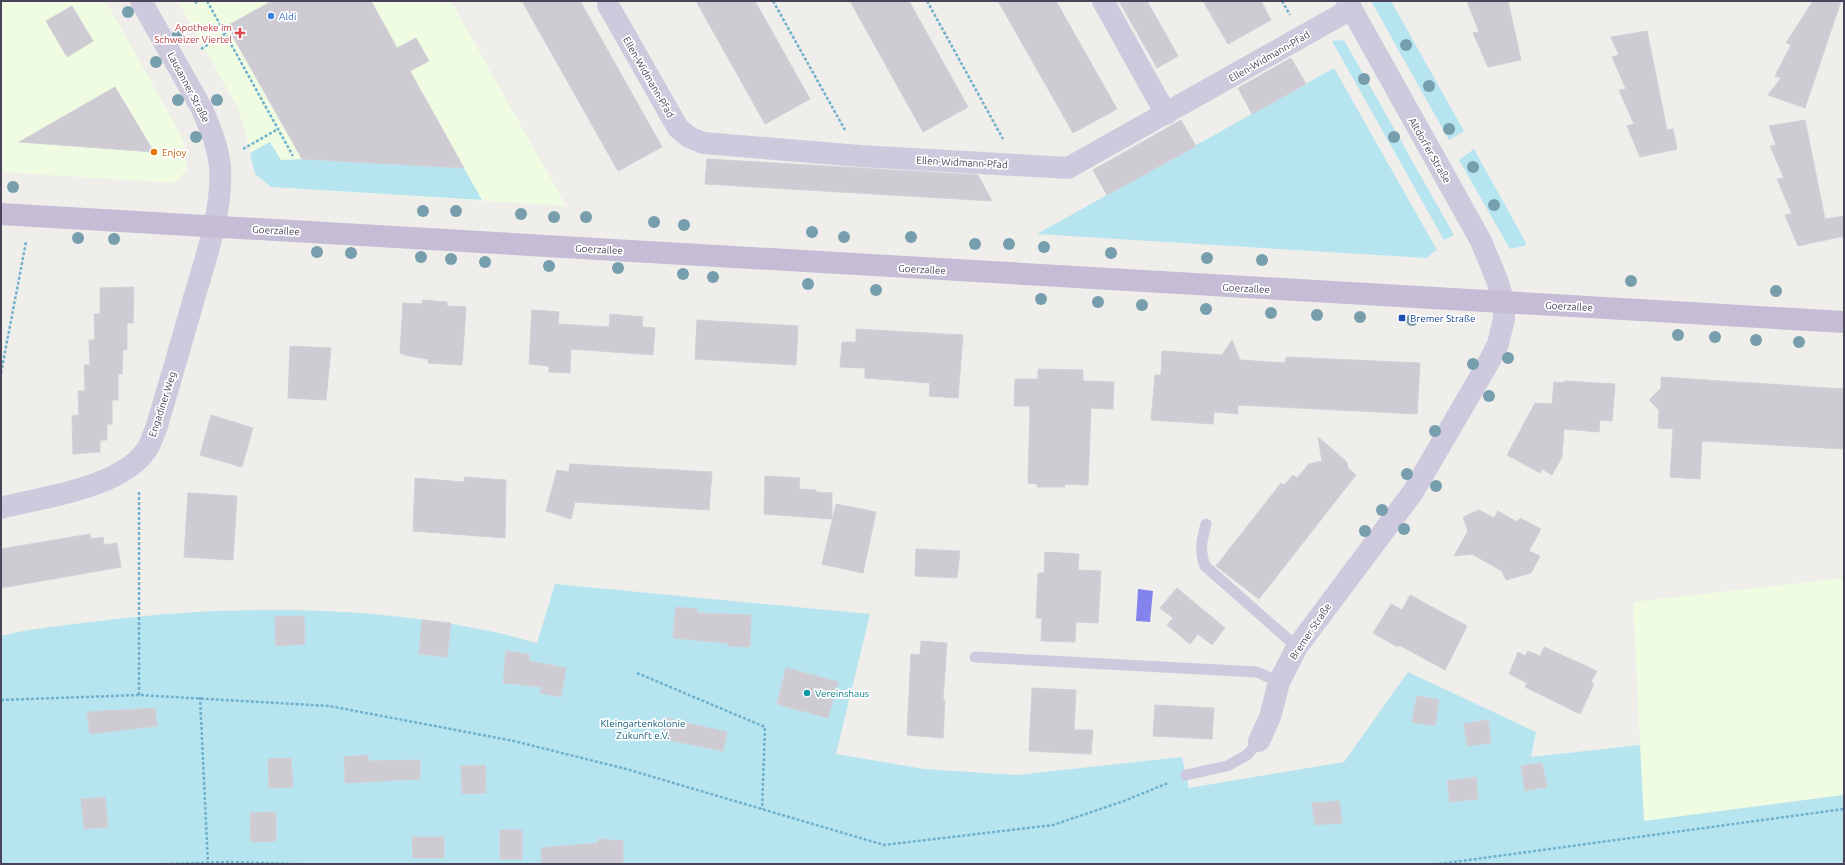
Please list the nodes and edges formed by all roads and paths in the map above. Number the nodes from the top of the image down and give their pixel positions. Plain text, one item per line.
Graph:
1 (141, 1) edge
2 (207, 1) edge
3 (773, 1) edge
4 (927, 1) edge
5 (1103, 1) edge
6 (609, 2) edge
7 (1349, 5) edge
8 (225, 34) junction
9 (201, 49) dead end
10 (1166, 114) junction
11 (278, 129) junction
12 (243, 149) dead end
13 (293, 156) dead end
14 (860, 156) junction
15 (1018, 165) junction
16 (1, 214) edge
17 (214, 226) junction
18 (26, 242) dead end
19 (1504, 303) junction
20 (1844, 322) edge
21 (1, 373) edge
22 (139, 488) dead end
23 (1, 508) edge
24 (1206, 524) dead end
25 (1298, 647) junction
26 (975, 657) dead end
27 (637, 673) dead end
28 (1279, 682) junction
29 (139, 695) junction
30 (200, 697) junction
31 (1, 700) edge
32 (1259, 741) joint
33 (1186, 775) joint
34 (762, 809) junction
35 (1844, 809) edge
36 (208, 863) edge
37 (166, 864) edge
38 (298, 864) edge
39 (1439, 864) edge

1 - 17 street, Lausanner Straße
2 - 8 path
3 - 14 path
4 - 15 path
5 - 10 street
6 - 14 street, Ellen-Widmann-Pfad
7 - 10 street, Ellen-Widmann-Pfad
7 - 19 street, Altdorfer Straße
8 - 9 path
8 - 11 path
10 - 15 street, Ellen-Widmann-Pfad
11 - 12 path
11 - 13 path
14 - 15 street, Ellen-Widmann-Pfad
16 - 17 main road, Goerzallee
17 - 19 main road, Goerzallee
17 - 23 street, Engadiner Weg
18 - 21 path
19 - 20 main road, Goerzallee
19 - 25 street, Bremer Straße
22 - 29 path
24 - 25 lane
25 - 28 street, Bremer Straße
26 - 28 lane
27 - 34 path
28 - 32 street, Bremer Straße
29 - 30 path
29 - 31 path
30 - 34 path
30 - 36 path
32 - 33 lane
33 - 34 path
35 - 39 path
36 - 37 path
36 - 38 path

